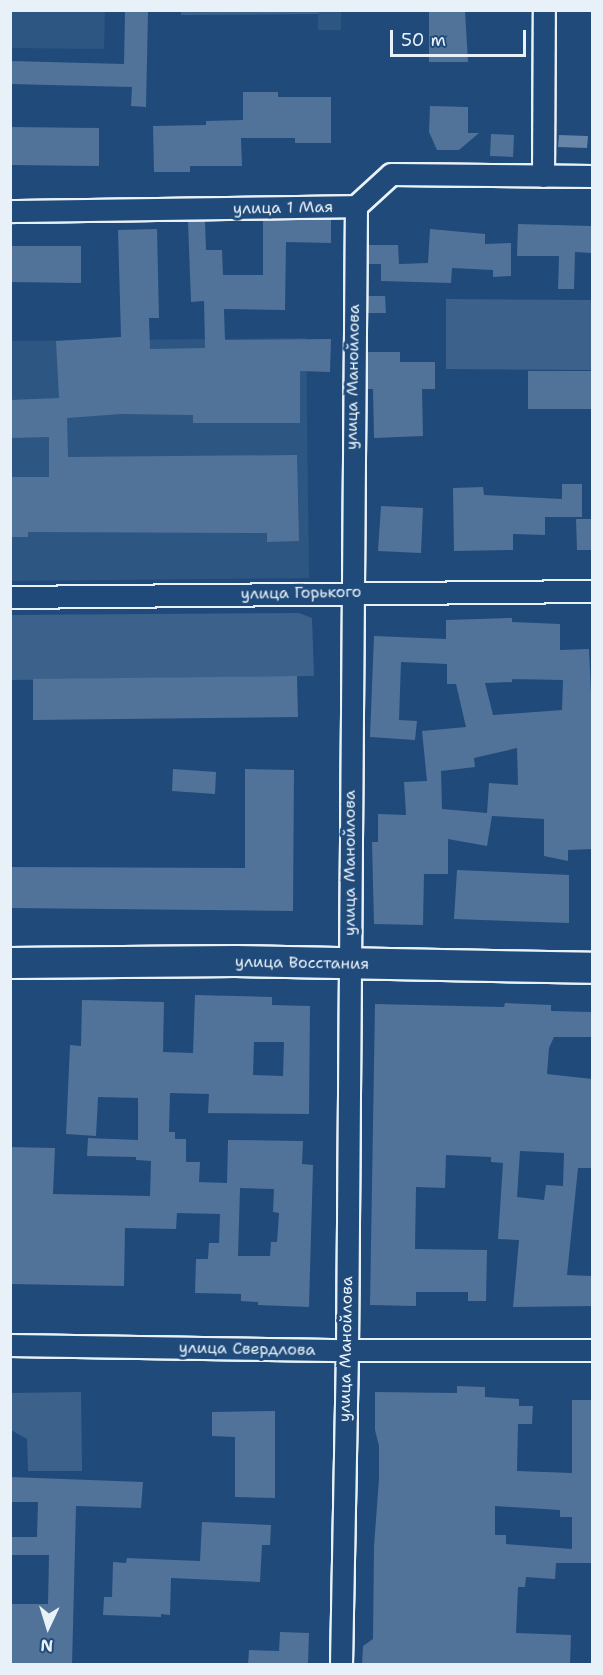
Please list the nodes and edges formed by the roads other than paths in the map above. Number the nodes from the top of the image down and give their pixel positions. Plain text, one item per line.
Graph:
1 (544, 10) edge
2 (543, 176) junction
3 (592, 176) edge
4 (356, 206) junction
5 (10, 211) edge
6 (592, 591) edge
7 (352, 592) junction
8 (10, 597) edge
9 (10, 963) edge
10 (349, 963) junction
11 (592, 968) edge
12 (10, 1345) edge
13 (347, 1350) junction
14 (592, 1350) edge
15 (341, 1665) edge

1 - 2 street
2 - 3 street, улица 1 Мая
2 - 4 street, улица 1 Мая
4 - 5 street, улица 1 Мая
4 - 7 street, улица Манойлова
6 - 7 street, улица Горького
7 - 8 street, улица Горького
7 - 10 street, улица Манойлова
9 - 10 street, улица Восстания
10 - 11 street, улица Восстания
10 - 13 street, улица Манойлова
12 - 13 street, улица Свердлова
13 - 14 street, улица Свердлова
13 - 15 street, улица Манойлова

